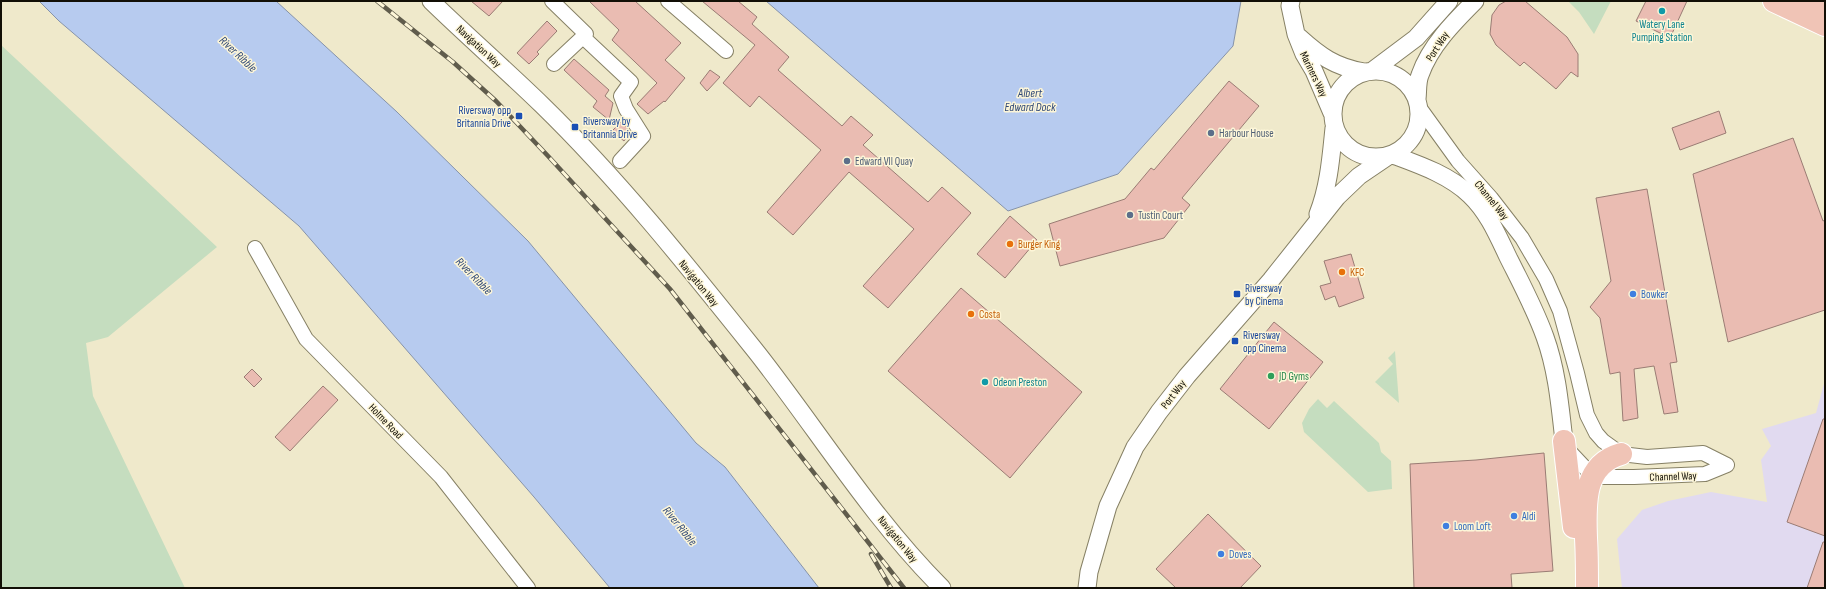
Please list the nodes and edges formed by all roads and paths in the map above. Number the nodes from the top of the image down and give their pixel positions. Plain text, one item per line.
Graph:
1 (552, 1) edge
2 (668, 1) edge
3 (1291, 1) edge
4 (1449, 1) edge
5 (1475, 1) edge
6 (1813, 1) edge
7 (1779, 2) edge
8 (440, 4) edge
9 (1825, 7) edge
10 (1825, 25) edge
11 (1296, 34) junction
12 (583, 37) junction
13 (726, 51) dead end
14 (554, 64) dead end
15 (1368, 72) junction
16 (1418, 103) junction
17 (1333, 121) junction
18 (1390, 156) junction
19 (620, 161) dead end
20 (1312, 229) junction
21 (255, 248) dead end
22 (1564, 441) junction
23 (1621, 454) junction
24 (1595, 474) junction
25 (528, 588) edge
26 (942, 588) edge
27 (1087, 588) edge
28 (1582, 588) edge
29 (1587, 588) edge

1 - 12 street
2 - 13 street
3 - 11 street, Mariners Way
4 - 15 street, Port Way
5 - 16 street, Port Way
6 - 9 highway
7 - 10 highway
8 - 26 street, Navigation Way
11 - 15 street, Mariners Way
11 - 17 street, Mariners Way
12 - 14 street
12 - 19 street
15 - 16 street
15 - 17 street
16 - 18 street
16 - 23 street, Channel Way
17 - 18 street
17 - 20 street, Port Way
18 - 20 street, Port Way
18 - 22 street, Channel Way
20 - 27 street, Port Way
21 - 25 street, Holme Road
22 - 24 street, Channel Way
22 - 28 highway
23 - 24 highway
23 - 24 street, Channel Way
24 - 29 highway

